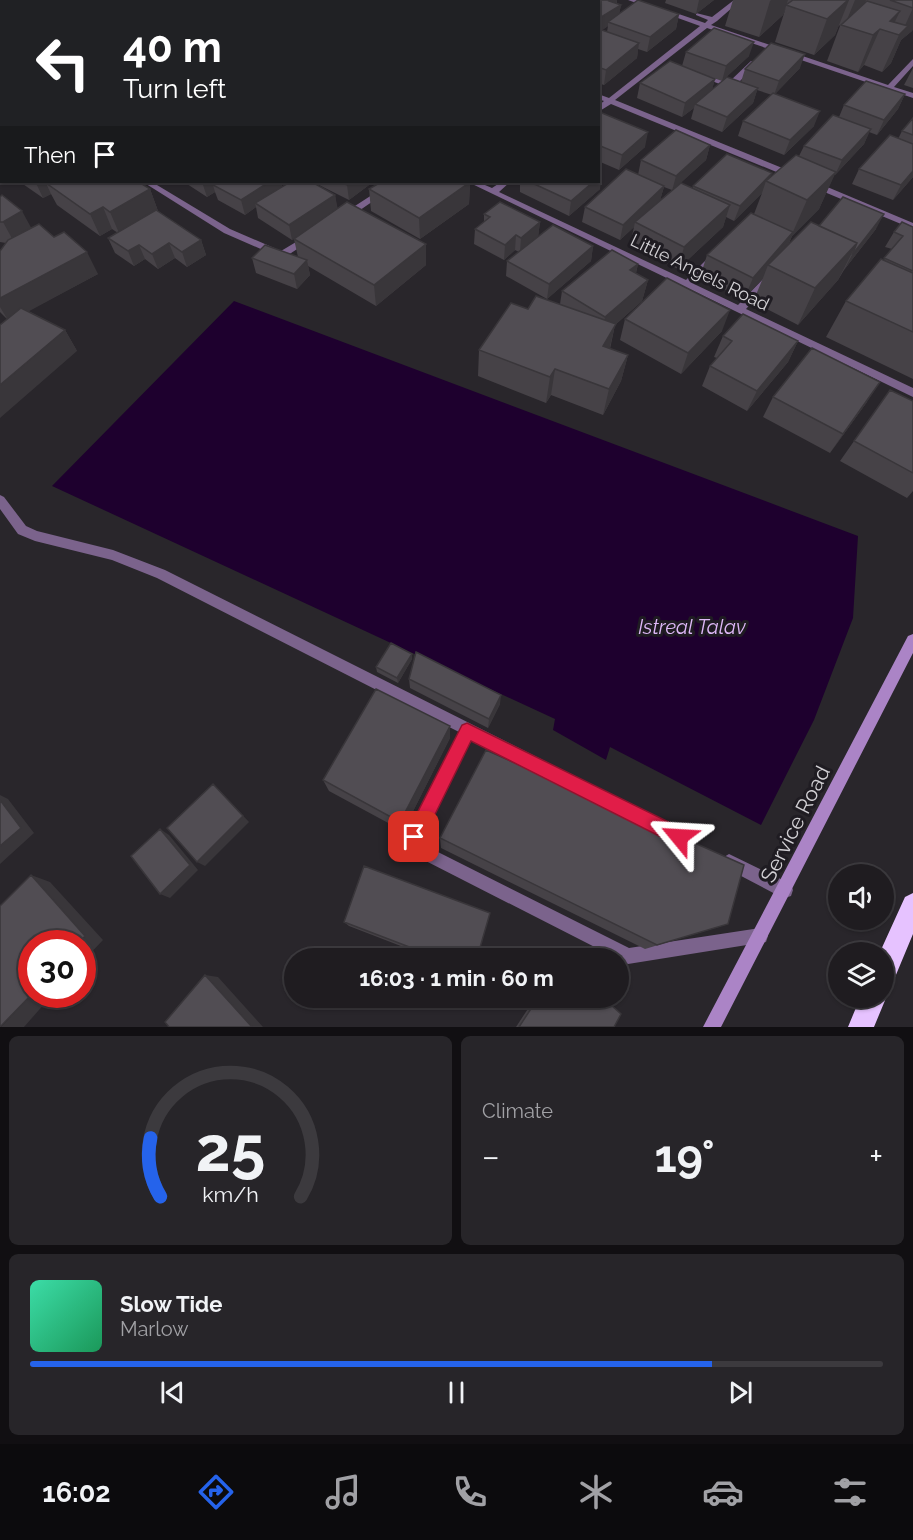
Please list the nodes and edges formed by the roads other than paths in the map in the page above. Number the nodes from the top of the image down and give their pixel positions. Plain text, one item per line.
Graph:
1 (631, 0) edge
2 (738, 0) edge
3 (667, 4) edge
4 (655, 8) junction
5 (712, 22) junction
6 (721, 31) junction
7 (712, 38) edge
8 (770, 47) junction
9 (750, 53) edge
10 (762, 55) edge
11 (662, 61) junction
12 (913, 61) edge
13 (674, 65) edge
14 (696, 73) edge
15 (889, 88) junction
16 (913, 96) edge
17 (600, 97) edge
18 (610, 100) junction
19 (600, 108) edge
20 (149, 183) edge
21 (396, 183) edge
22 (474, 183) edge
23 (505, 183) edge
24 (493, 192) junction
25 (332, 224) edge
26 (913, 225) edge
27 (322, 230) edge
28 (722, 249) edge
29 (773, 273) edge
30 (687, 285) junction
31 (740, 310) junction
32 (913, 393) edge
33 (0, 500) edge
34 (913, 640) edge
35 (467, 730) junction
36 (690, 842) edge
37 (721, 858) edge
38 (785, 890) junction
39 (913, 905) edge
40 (760, 936) junction
41 (894, 949) edge
42 (869, 1008) edge
43 (711, 1027) edge
44 (861, 1027) edge

1 - 4 street
2 - 5 street
3 - 4 street
3 - 5 street
4 - 5 street
5 - 6 street
5 - 11 street
6 - 7 street
6 - 8 street
8 - 10 street
8 - 15 street
9 - 14 street
11 - 13 street
11 - 18 street
12 - 15 street
15 - 16 street
17 - 18 street
18 - 19 street
18 - 26 street
20 - 27 street
21 - 25 street
22 - 24 street, Little Angels Road
23 - 24 street
24 - 30 street, Little Angels Road
28 - 30 street
29 - 31 street
30 - 31 street, Little Angels Road
31 - 32 street, Little Angels Road
33 - 35 street
34 - 38 street, Service Road
35 - 36 street
35 - 40 street
37 - 38 street
38 - 40 street, Service Road
39 - 41 highway
40 - 43 street, Service Road
42 - 44 highway

